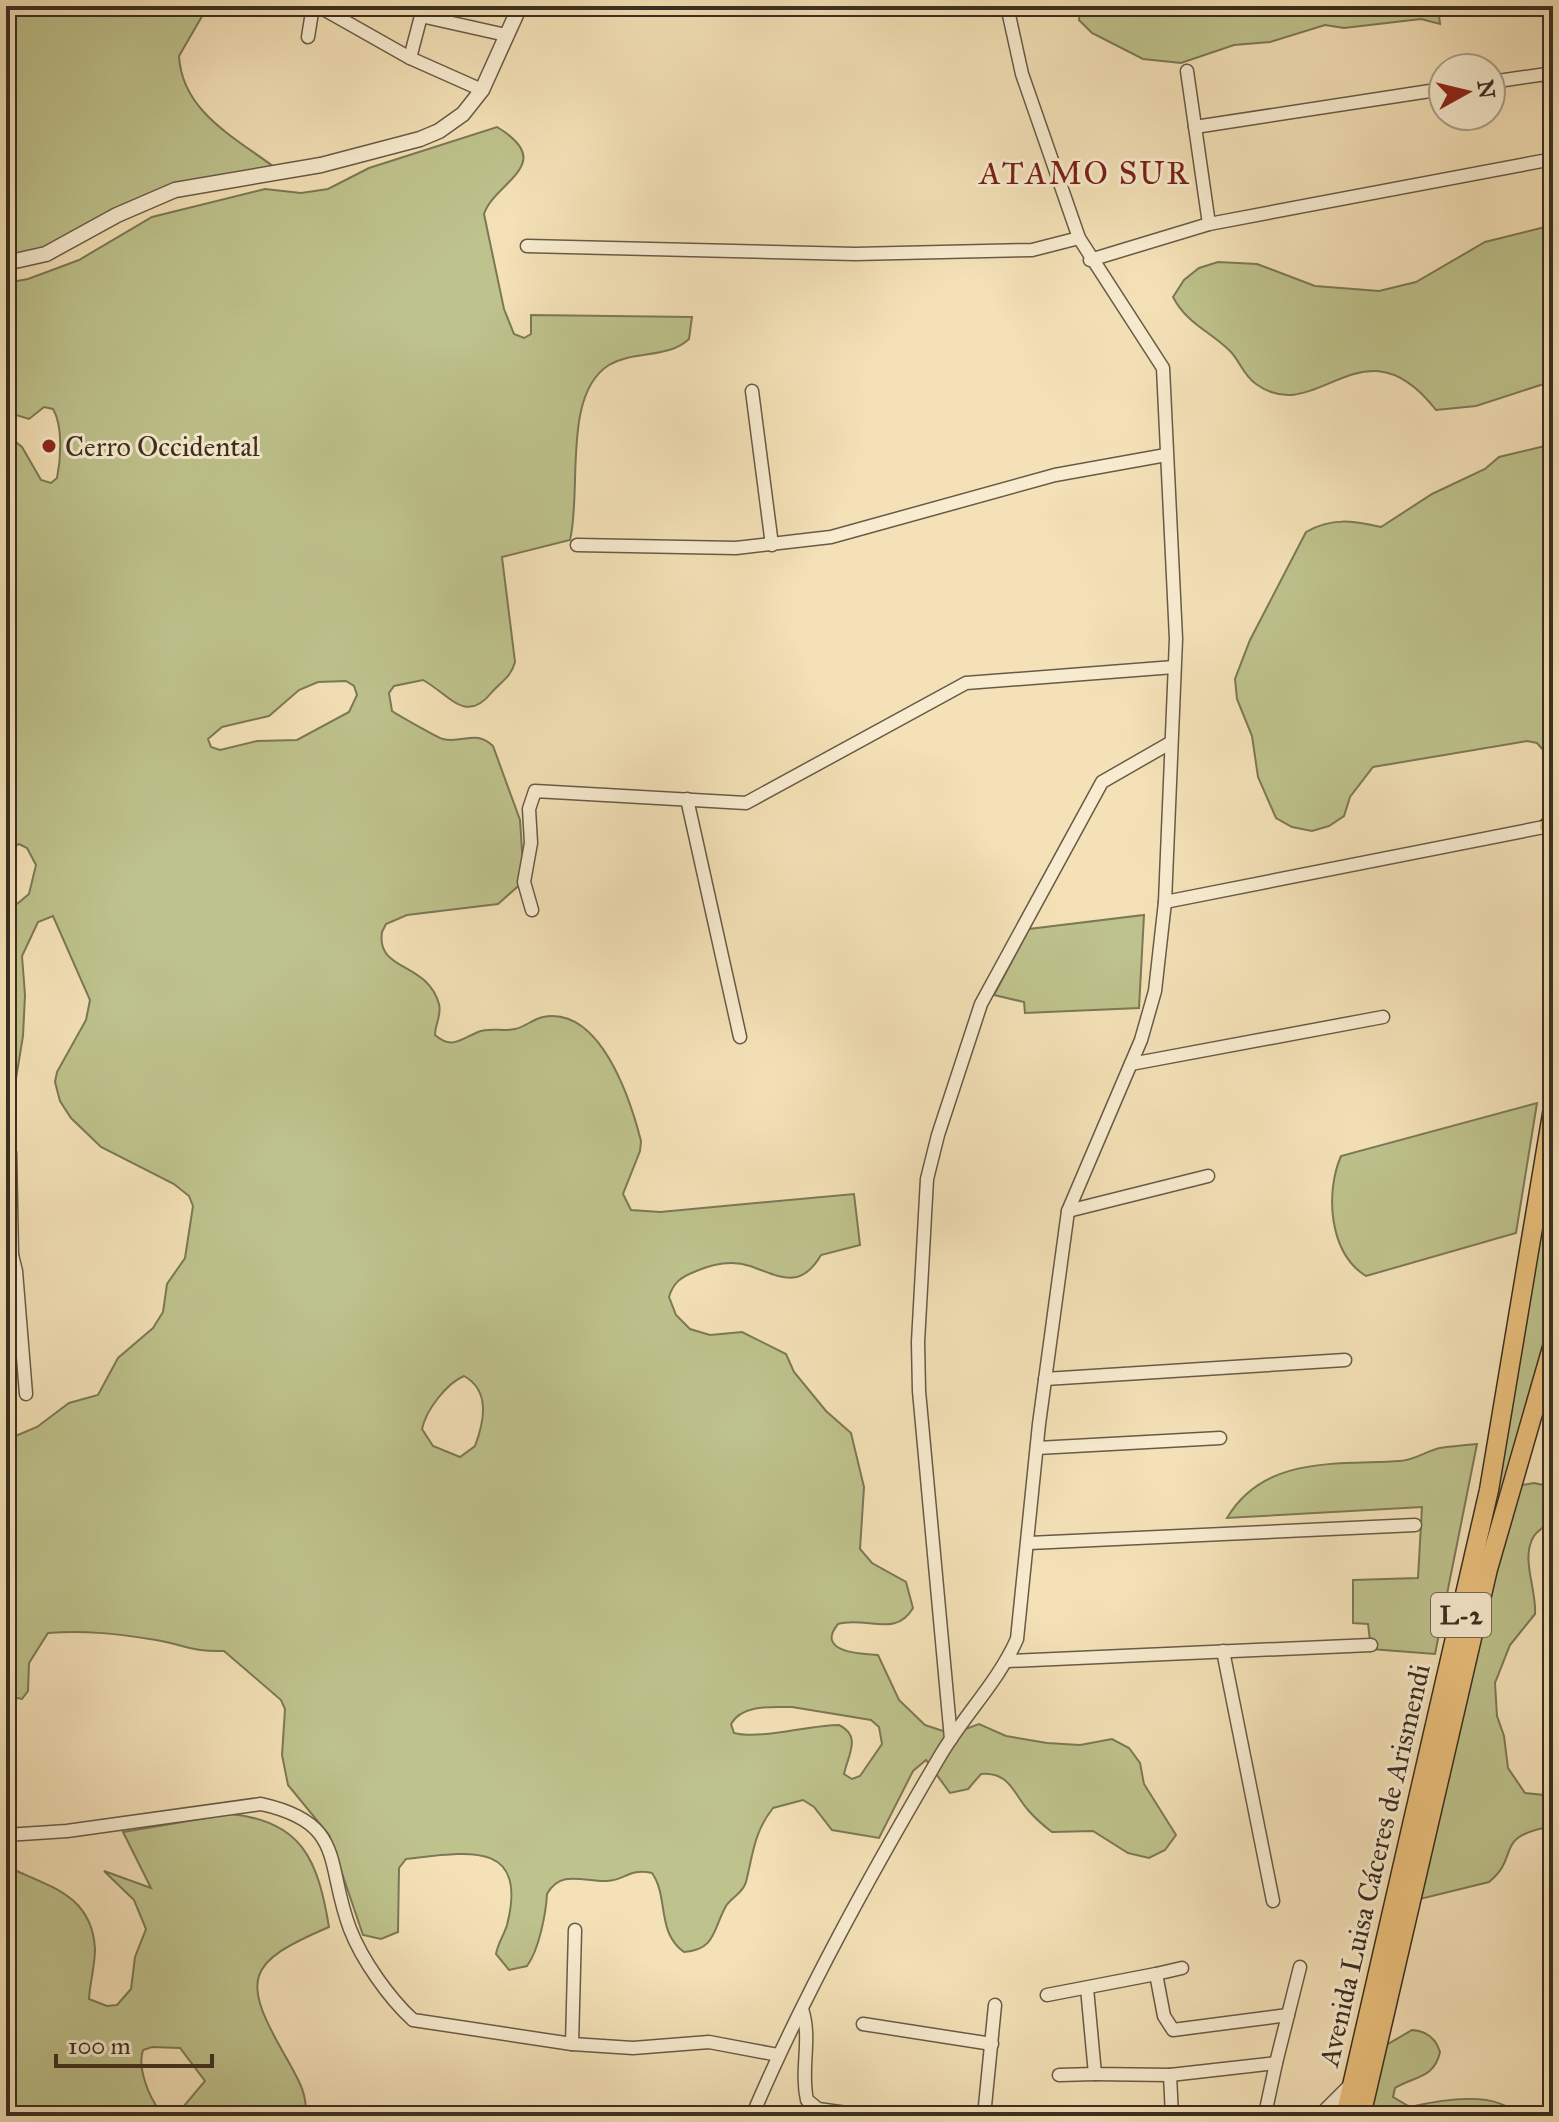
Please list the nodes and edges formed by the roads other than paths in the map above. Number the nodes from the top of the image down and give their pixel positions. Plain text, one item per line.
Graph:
1 (316, 6) edge
2 (520, 6) edge
3 (1007, 6) edge
4 (506, 35) junction
5 (308, 37) dead end
6 (410, 58) junction
7 (1187, 71) dead end
8 (1553, 73) edge
9 (1507, 80) edge
10 (482, 90) junction
11 (1427, 91) edge
12 (1195, 127) junction
13 (1553, 159) edge
14 (1209, 224) junction
15 (1079, 238) junction
16 (527, 246) dead end
17 (1090, 260) junction
18 (6, 263) edge
19 (752, 391) dead end
20 (1166, 455) junction
21 (577, 545) dead end
22 (772, 545) junction
23 (1174, 667) junction
24 (1170, 743) junction
25 (687, 799) junction
26 (1552, 826) edge
27 (1165, 902) junction
28 (532, 910) dead end
29 (1383, 1017) dead end
30 (740, 1037) dead end
31 (1131, 1064) junction
32 (1553, 1108) edge
33 (6, 1143) edge
34 (1208, 1176) dead end
35 (1068, 1211) junction
36 (9, 1253) edge
37 (1553, 1344) edge
38 (1345, 1360) dead end
39 (1045, 1379) junction
40 (26, 1394) dead end
41 (1220, 1438) dead end
42 (1037, 1448) junction
43 (1415, 1525) dead end
44 (1029, 1543) junction
45 (1371, 1645) dead end
46 (1223, 1651) junction
47 (1008, 1661) junction
48 (951, 1739) junction
49 (6, 1835) edge
50 (1273, 1901) dead end
51 (575, 1930) dead end
52 (1300, 1967) dead end
53 (1182, 1968) dead end
54 (1156, 1974) junction
55 (1087, 1988) junction
56 (1047, 1995) dead end
57 (995, 2005) dead end
58 (802, 2009) junction
59 (1288, 2015) junction
60 (863, 2024) dead end
61 (572, 2044) junction
62 (992, 2044) junction
63 (778, 2055) junction
64 (1276, 2063) junction
65 (1095, 2074) junction
66 (1059, 2075) dead end
67 (1170, 2075) junction
68 (1353, 2082) junction
69 (1267, 2105) dead end
70 (1324, 2115) edge
71 (752, 2116) edge
72 (868, 2116) edge
73 (984, 2116) edge
74 (1172, 2116) edge
75 (1299, 2116) edge
76 (1345, 2116) edge
77 (1361, 2116) edge

1 - 5 street
1 - 6 street
2 - 4 street
3 - 15 street
4 - 6 street
4 - 10 street
6 - 10 street
7 - 12 street
8 - 9 street
10 - 18 street
11 - 12 street
12 - 14 street
13 - 14 street
14 - 17 street
15 - 16 street
15 - 17 street
17 - 20 street
19 - 22 street
20 - 22 street
20 - 23 street
21 - 22 street
23 - 24 street
23 - 25 street
24 - 27 street
24 - 48 street
25 - 28 street
25 - 30 street
26 - 27 street
27 - 31 street
29 - 31 street
31 - 35 street
32 - 68 main road, Avenida Luisa Cáceres de Arismendi / L-2
33 - 36 street
34 - 35 street
35 - 39 street
36 - 40 street
37 - 77 main road, Avenida Luisa Cáceres de Arismendi / L-2
38 - 39 street
39 - 42 street
41 - 42 street
42 - 44 street
43 - 44 street
44 - 47 street
45 - 46 street
46 - 47 street
46 - 50 street
47 - 48 street
48 - 58 street
49 - 61 street
51 - 61 street
52 - 59 street
53 - 54 street
54 - 55 street
54 - 59 street
55 - 56 street
55 - 65 street
57 - 62 street
58 - 63 street
58 - 72 street
59 - 64 street
60 - 62 street
61 - 63 street
62 - 73 street
63 - 71 street
64 - 67 street
64 - 69 street
65 - 66 street
65 - 67 street
67 - 74 street
68 - 70 street
68 - 76 main road, Avenida Luisa Cáceres de Arismendi / L-2
70 - 75 street

